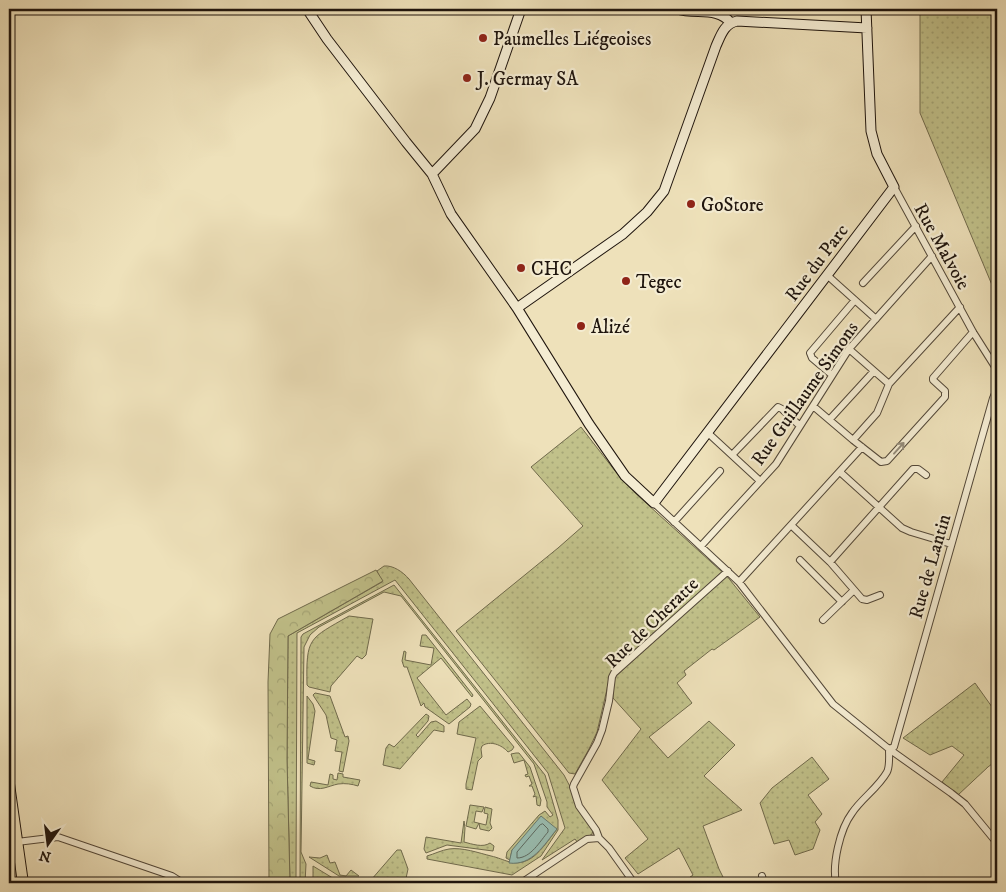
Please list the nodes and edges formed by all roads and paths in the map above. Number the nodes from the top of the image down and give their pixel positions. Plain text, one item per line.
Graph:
1 (307, 9) edge
2 (522, 9) edge
3 (677, 9) edge
4 (866, 9) edge
5 (731, 23) junction
6 (867, 28) junction
7 (432, 174) junction
8 (894, 187) junction
9 (916, 226) junction
10 (932, 256) junction
11 (828, 276) junction
12 (863, 283) dead end
13 (856, 300) junction
14 (960, 307) junction
15 (517, 308) junction
16 (876, 318) junction
17 (973, 332) junction
18 (849, 348) junction
19 (997, 370) edge
20 (874, 371) junction
21 (832, 375) junction
22 (889, 384) junction
23 (997, 389) edge
24 (813, 406) junction
25 (830, 419) junction
26 (800, 426) junction
27 (708, 433) junction
28 (853, 440) junction
29 (862, 448) junction
30 (732, 455) junction
31 (720, 471) dead end
32 (840, 472) junction
33 (926, 475) dead end
34 (760, 481) junction
35 (654, 504) junction
36 (879, 508) junction
37 (674, 522) junction
38 (791, 525) junction
39 (951, 544) junction
40 (700, 546) junction
41 (800, 560) dead end
42 (830, 562) junction
43 (728, 570) junction
44 (740, 582) junction
45 (854, 590) junction
46 (880, 595) dead end
47 (842, 602) junction
48 (824, 620) dead end
49 (889, 749) junction
50 (9, 784) edge
51 (11, 814) edge
52 (599, 838) junction
53 (17, 842) junction
54 (997, 843) edge
55 (762, 876) dead end
56 (23, 883) edge
57 (183, 883) edge
58 (520, 883) edge
59 (634, 883) edge
60 (764, 883) edge
61 (836, 883) edge

1 - 7 street
2 - 7 street
3 - 5 street
4 - 6 street
5 - 6 street
5 - 15 street
6 - 8 street
7 - 15 street
8 - 9 street, Rue Malvoie
8 - 11 street, Rue du Parc
9 - 10 street, Rue Malvoie
9 - 12 street
10 - 14 street, Rue Malvoie
10 - 16 street, Rue Guillaume Simons
11 - 13 street
11 - 27 street, Rue du Parc
13 - 16 street
13 - 21 street
14 - 17 street, Rue Malvoie
14 - 22 street
15 - 35 street
16 - 18 street, Rue Guillaume Simons
17 - 19 street, Rue Malvoie
29 -> 17 street
18 - 20 street
18 - 21 street, Rue Guillaume Simons
20 - 22 street
20 - 25 street
21 - 24 street, Rue Guillaume Simons
22 - 28 street
23 - 39 street, Rue de Lantin
24 - 25 street
24 - 26 street, Rue Guillaume Simons
25 - 28 street
26 - 30 street
26 - 34 street, Rue Guillaume Simons
27 - 30 street
27 - 35 street, Rue du Parc
28 - 29 street
29 - 32 street
30 - 34 street
31 - 37 street
32 - 36 street
32 - 38 street
33 - 36 street
34 - 40 street, Rue Guillaume Simons
35 - 37 street
36 - 39 street
36 - 42 street
37 - 40 street
38 - 42 street
38 - 44 street
39 - 49 street, Rue de Lantin
40 - 43 street
41 - 47 street
42 - 45 street
43 - 44 street
43 - 52 street, Rue de Cheratte
44 - 49 street
45 - 46 street
45 - 47 street
47 - 48 street
49 - 54 street
49 - 61 street
50 - 51 main road
51 - 53 main road
52 - 58 street
52 - 59 street
53 - 56 main road
53 - 57 street
55 - 60 street

